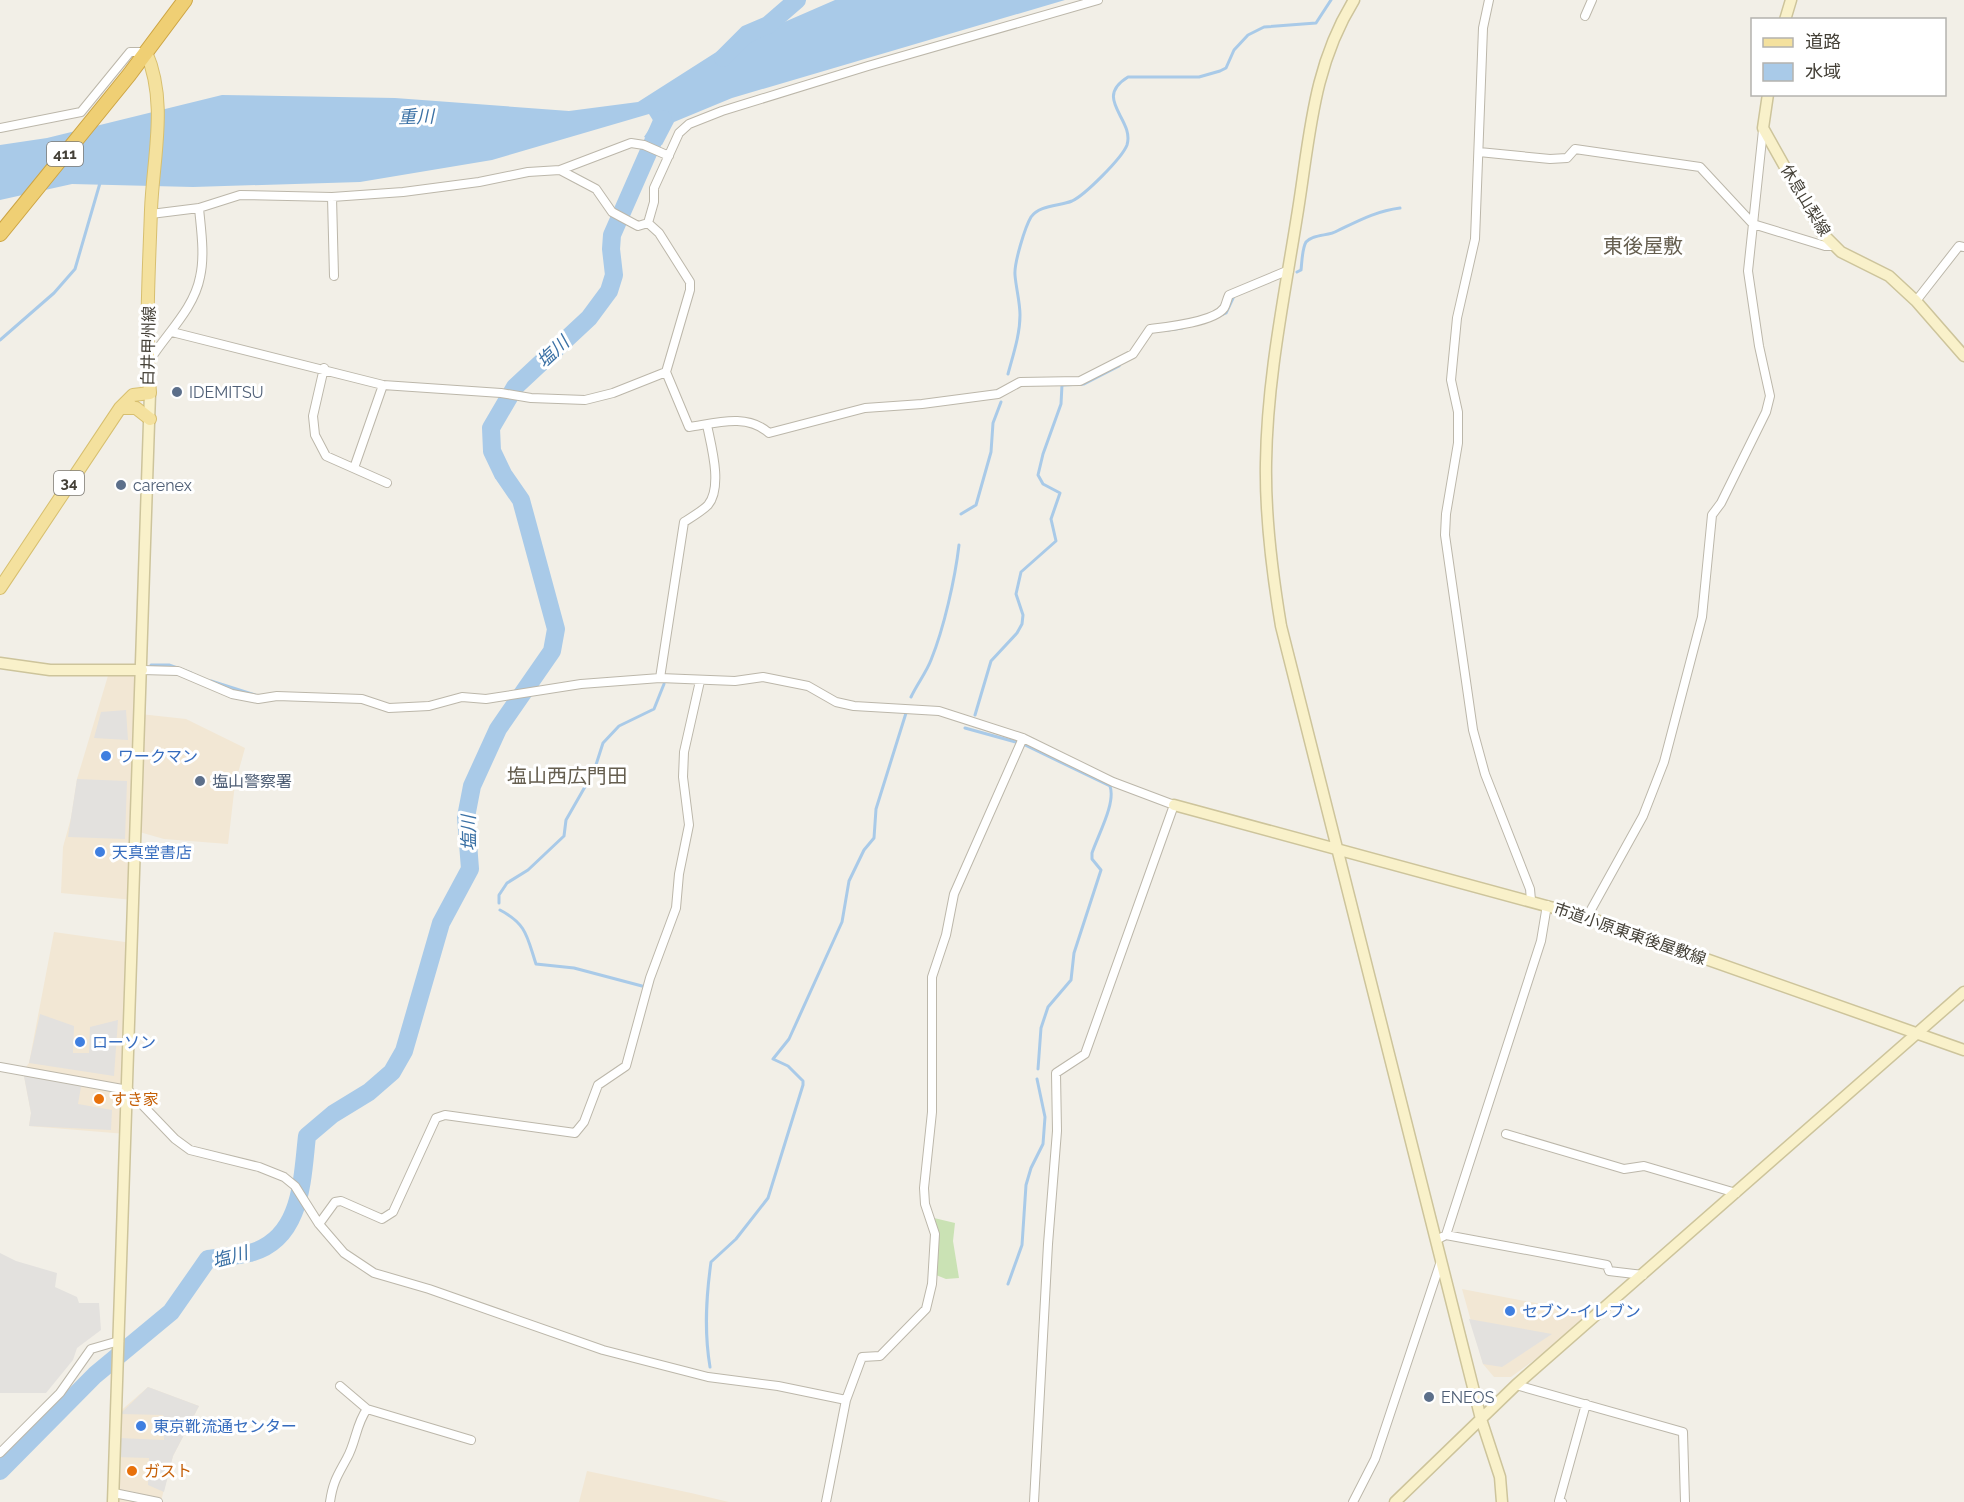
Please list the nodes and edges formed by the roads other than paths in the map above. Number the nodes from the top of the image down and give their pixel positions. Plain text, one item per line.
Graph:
1 (186, 0) edge
2 (1098, 0) edge
3 (1354, 0) edge
4 (1489, 0) edge
5 (1592, 0) edge
6 (1791, 0) edge
7 (1585, 16) dead end
8 (1786, 18) edge
9 (146, 52) junction
10 (1768, 96) edge
11 (0, 128) edge
12 (1763, 128) junction
13 (1479, 152) junction
14 (669, 156) junction
15 (560, 170) junction
16 (332, 197) junction
17 (199, 207) junction
18 (151, 212) junction
19 (648, 223) junction
20 (1753, 224) junction
21 (0, 234) edge
22 (1835, 246) junction
23 (1964, 247) edge
24 (1289, 270) junction
25 (334, 276) dead end
26 (1916, 301) junction
27 (172, 332) junction
28 (1964, 356) edge
29 (148, 364) junction
30 (324, 368) junction
31 (666, 372) junction
32 (383, 385) junction
33 (150, 393) junction
34 (120, 408) junction
35 (150, 419) junction
36 (707, 425) junction
37 (354, 468) junction
38 (387, 483) dead end
39 (0, 588) edge
40 (0, 663) edge
41 (142, 670) junction
42 (660, 678) junction
43 (700, 681) junction
44 (1021, 742) junction
45 (1174, 805) junction
46 (1338, 851) junction
47 (1531, 900) junction
48 (1547, 905) junction
49 (1587, 917) junction
50 (1964, 992) edge
51 (1916, 1035) junction
52 (1964, 1050) edge
53 (0, 1067) edge
54 (128, 1090) junction
55 (1506, 1134) dead end
56 (1736, 1193) junction
57 (319, 1224) junction
58 (1441, 1238) junction
59 (1441, 1260) junction
60 (1643, 1275) junction
61 (119, 1341) junction
62 (1516, 1385) junction
63 (340, 1386) dead end
64 (846, 1401) junction
65 (1586, 1404) junction
66 (367, 1408) junction
67 (1481, 1419) junction
68 (471, 1440) dead end
69 (0, 1453) edge
70 (113, 1497) edge
71 (158, 1502) edge
72 (330, 1502) edge
73 (826, 1502) edge
74 (1034, 1502) edge
75 (1353, 1502) edge
76 (1395, 1502) edge
77 (1502, 1502) edge
78 (1562, 1502) edge
79 (1685, 1502) edge

1 - 9 highway, 411
2 - 14 street
3 - 24 street
4 - 13 street
5 - 7 street
6 - 8 street
9 - 11 street
9 - 18 main road, 白井甲州線
9 - 21 highway, 411
10 - 12 street
12 - 20 street
12 - 22 street, 休息山梨線
13 - 20 street
13 - 47 street
14 - 15 street
14 - 19 street
15 - 16 street
15 - 19 street
16 - 17 street
16 - 25 street
17 - 18 street
17 - 27 street
18 - 29 main road, 白井甲州線
19 - 31 street
20 - 22 street
20 - 49 street
22 - 26 street, 休息山梨線
23 - 26 street
24 - 36 street
24 - 46 street
26 - 28 street, 休息山梨線
27 - 29 street
27 - 30 street
29 - 33 main road, 白井甲州線
30 - 32 street
30 - 37 street
31 - 32 street
31 - 36 street
32 - 37 street
33 - 34 main road, 白井甲州線 / 34
33 - 35 street
34 - 35 main road
34 - 39 main road, 白井甲州線 / 34
35 - 41 street
36 - 42 street
37 - 38 street
40 - 41 street
41 - 42 street
41 - 54 street
42 - 43 street
43 - 44 street
43 - 57 street
44 - 45 street
44 - 64 street
45 - 46 street, 市道小原東東後屋敷線
45 - 74 street
46 - 47 street, 市道小原東東後屋敷線
46 - 58 street
47 - 48 street, 市道小原東東後屋敷線
48 - 49 street, 市道小原東東後屋敷線
48 - 58 street
49 - 51 street, 市道小原東東後屋敷線
50 - 51 street
51 - 52 street, 市道小原東東後屋敷線
51 - 56 street
53 - 54 street
54 - 57 street
54 - 61 street
55 - 56 street
56 - 60 street
57 - 64 street
58 - 59 street
58 - 60 street
59 - 67 street
59 - 75 street
60 - 62 street
61 - 69 street
61 - 70 street
62 - 65 street
62 - 67 street
63 - 66 street
64 - 73 street
65 - 78 street
65 - 79 street
66 - 68 street
66 - 72 street
67 - 76 street
67 - 77 street
70 - 71 street

